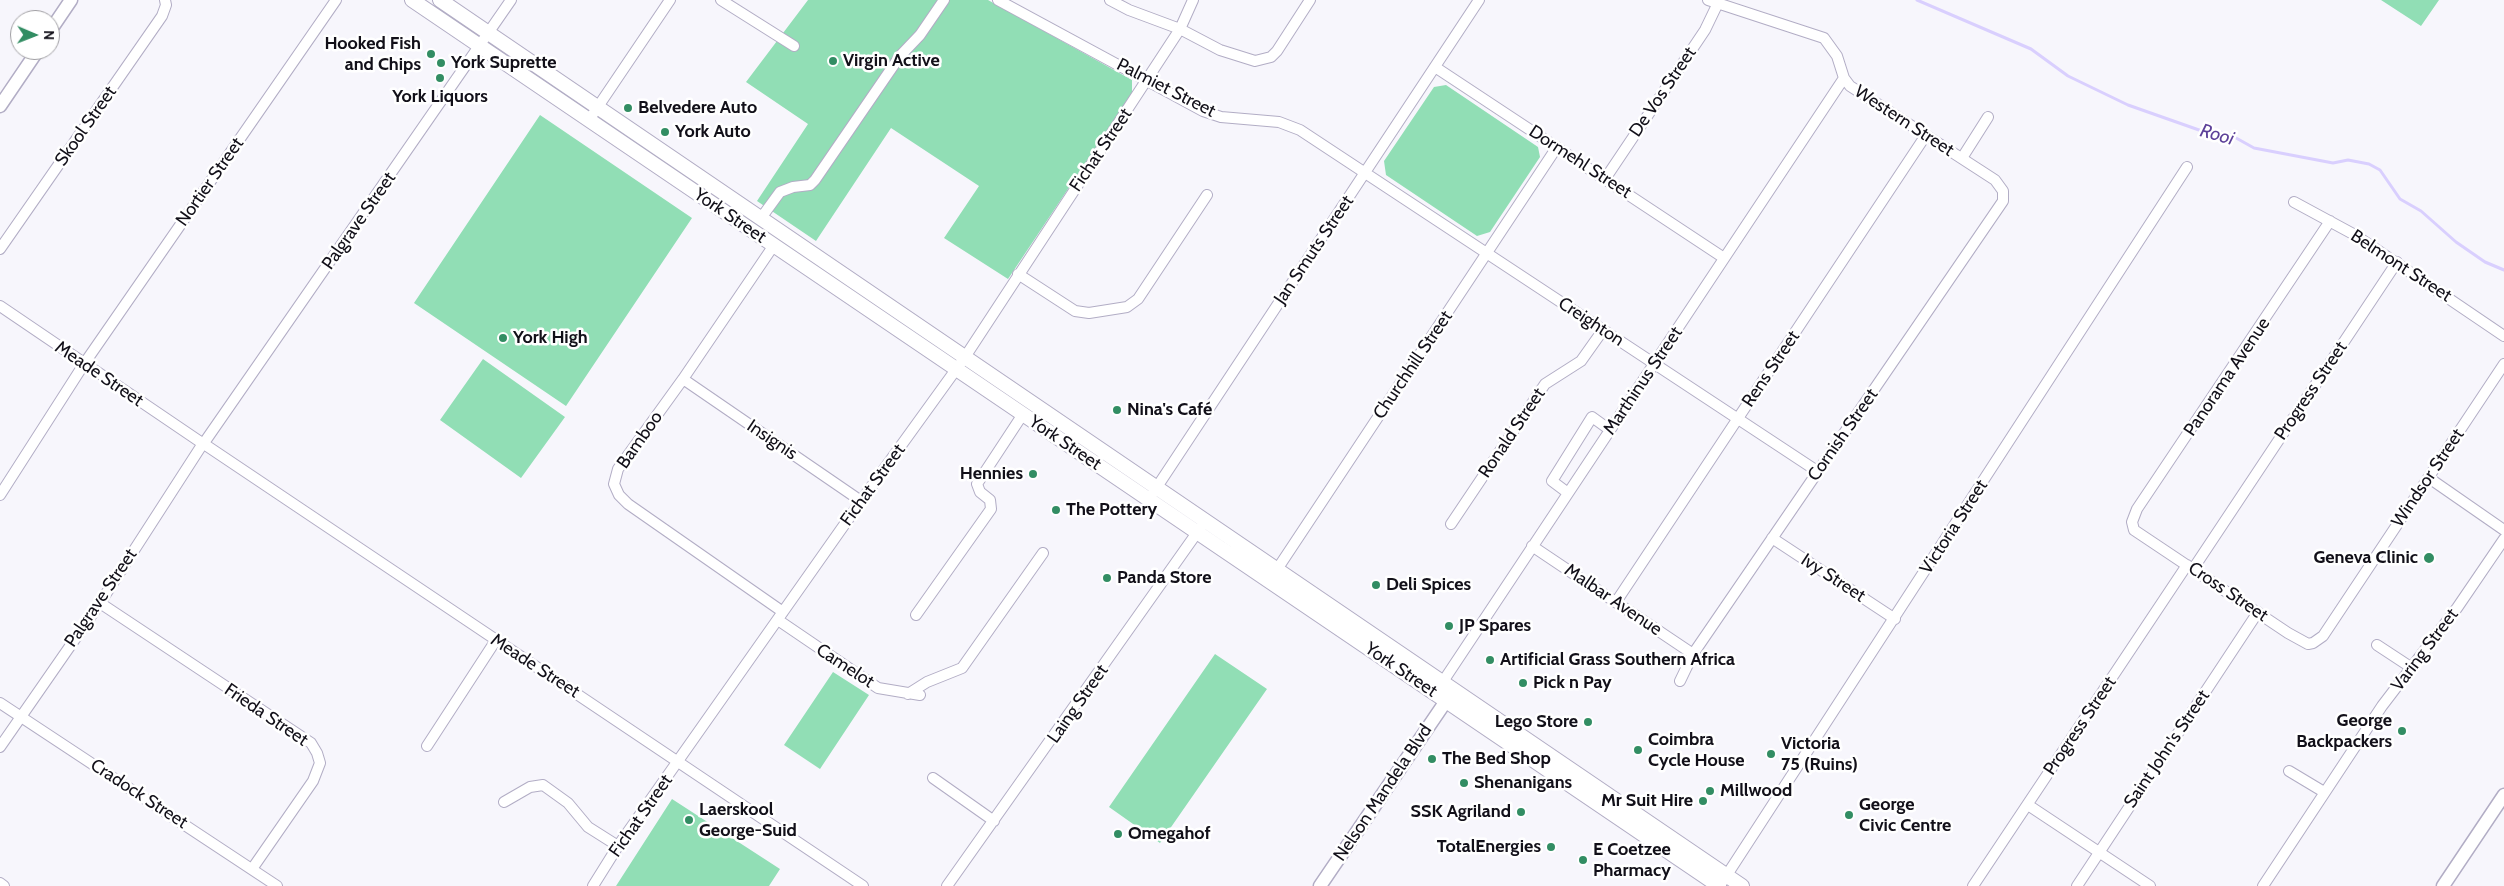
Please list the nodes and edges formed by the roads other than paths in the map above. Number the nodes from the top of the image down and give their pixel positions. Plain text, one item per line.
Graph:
1 (71, 0) edge
2 (165, 0) edge
3 (336, 0) edge
4 (412, 0) edge
5 (440, 0) edge
6 (511, 0) edge
7 (670, 0) edge
8 (721, 0) edge
9 (944, 0) edge
10 (998, 0) edge
11 (1110, 0) edge
12 (1193, 0) edge
13 (1310, 0) edge
14 (1479, 0) edge
15 (1713, 2) edge
16 (60, 16) edge
17 (1180, 29) junction
18 (489, 34) junction
19 (794, 46) dead end
20 (480, 47) junction
21 (31, 60) edge
22 (1435, 67) junction
23 (1844, 78) junction
24 (1148, 79) junction
25 (0, 106) edge
26 (598, 107) junction
27 (1988, 117) dead end
28 (589, 120) junction
29 (1926, 135) junction
30 (1557, 147) junction
31 (1962, 158) junction
32 (2187, 167) dead end
33 (1365, 173) junction
34 (1605, 179) junction
35 (2003, 190) joint
36 (1206, 196) dead end
37 (2294, 202) dead end
38 (761, 218) junction
39 (2330, 221) junction
40 (774, 245) junction
41 (0, 249) edge
42 (1486, 253) junction
43 (1724, 258) junction
44 (2397, 262) junction
45 (1018, 274) junction
46 (0, 306) edge
47 (1603, 330) junction
48 (2504, 336) edge
49 (965, 357) junction
50 (84, 364) junction
51 (1654, 364) junction
52 (2504, 364) edge
53 (956, 369) junction
54 (683, 379) junction
55 (1023, 414) junction
56 (1738, 419) junction
57 (1610, 430) junction
58 (203, 444) junction
59 (1817, 471) junction
60 (2429, 478) junction
61 (1156, 487) junction
62 (1568, 493) junction
63 (0, 495) edge
64 (1148, 499) junction
65 (861, 501) junction
66 (1206, 520) junction
67 (1451, 524) dead end
68 (2504, 530) edge
69 (1197, 532) junction
70 (2139, 533) joint
71 (1772, 538) junction
72 (2504, 539) edge
73 (1532, 546) junction
74 (1043, 553) dead end
75 (2190, 567) junction
76 (1278, 568) junction
77 (1268, 582) junction
78 (1616, 602) junction
79 (100, 603) junction
80 (2258, 612) junction
81 (916, 615) dead end
82 (781, 616) junction
83 (1895, 619) junction
84 (496, 640) junction
85 (2318, 641) joint
86 (2377, 645) dead end
87 (1693, 654) junction
88 (2412, 668) junction
89 (1680, 681) dead end
90 (1442, 683) junction
91 (908, 694) junction
92 (920, 695) dead end
93 (1446, 701) junction
94 (0, 703) edge
95 (21, 716) junction
96 (427, 746) dead end
97 (0, 747) edge
98 (679, 761) junction
99 (2289, 770) dead end
100 (933, 778) dead end
101 (2324, 792) junction
102 (2504, 795) edge
103 (504, 802) dead end
104 (2028, 805) junction
105 (994, 821) junction
106 (618, 846) junction
107 (2098, 852) junction
108 (252, 869) junction
109 (0, 883) edge
110 (1721, 883) edge
111 (4, 886) edge
112 (277, 886) edge
113 (593, 886) edge
114 (863, 886) edge
115 (947, 886) edge
116 (1320, 886) edge
117 (1742, 886) edge
118 (1973, 886) edge
119 (2077, 886) edge
120 (2150, 886) edge
121 (2263, 886) edge
122 (2443, 886) edge

1 - 16 street
2 - 41 street, Skool Street
3 - 50 street, Nortier Street
4 - 20 main road, York Street
5 - 18 main road, York Street
6 - 18 street, Palgrave Street
7 - 26 street
8 - 19 street
9 - 38 street
10 - 24 street, Palmiet Street
11 - 17 street
12 - 17 street, Fichat Street
13 - 17 street
14 - 22 street, Jan Smuts Street
15 - 23 street, Western Street
15 - 34 street, De Vos Street
17 - 24 street, Fichat Street
18 - 20 street, Palgrave Street
18 - 26 main road, York Street
20 - 28 main road, York Street
20 - 58 street, Palgrave Street
21 - 25 street
22 - 30 street, Dormehl Street
22 - 33 street, Jan Smuts Street
23 - 29 street, Western Street
23 - 43 street, Marthinus Street
24 - 33 street, Palmiet Street
24 - 45 street, Fichat Street
26 - 28 street
26 - 38 main road, York Street
27 - 31 street
28 - 40 main road, York Street
29 - 31 street, Western Street
29 - 56 street, Rens Street
30 - 34 street, Dormehl Street
30 - 42 street, Churchhill Street
31 - 35 street, Western Street
32 - 83 street, Victoria Street
33 - 42 street, Creighton
33 - 61 street, Jan Smuts Street
34 - 43 street, Dormehl Street
35 - 59 street, Cornish Street
36 - 45 street
37 - 39 street, Belmont Street
38 - 49 main road, York Street
39 - 44 street, Belmont Street
39 - 70 street, Panorama Avenue
40 - 53 main road, York Street
40 - 54 street, Bamboo
42 - 47 street, Creighton
42 - 76 street, Churchhill Street
43 - 51 street, Marthinus Street
44 - 48 street, Belmont Street
44 - 75 street, Progress Street
45 - 49 street, Fichat Street
46 - 50 street, Meade Street
47 - 51 street, Creighton
47 - 67 street, Ronald Street
49 - 53 street, Fichat Street
49 - 61 main road, York Street
50 - 58 street, Meade Street
50 - 63 street, Nortier Street
51 - 56 street, Creighton
51 - 57 street, Marthinus Street
52 - 60 street, Windsor Street
53 - 55 main road, York Street
53 - 65 street, Fichat Street
54 - 65 street, Insignis
54 - 82 street, Bamboo
55 - 64 main road, York Street
55 - 81 street
56 - 59 street, Creighton
56 - 78 street, Rens Street
57 - 62 street, Marthinus Street
57 - 62 street
58 - 79 street, Palgrave Street
58 - 84 street, Meade Street
59 - 71 street, Cornish Street
60 - 68 street
60 - 85 street, Windsor Street
61 - 64 street, Jan Smuts Street
61 - 66 main road, York Street
62 - 73 street, Marthinus Street
64 - 69 main road, York Street
65 - 82 street, Fichat Street
66 - 69 street, Laing Street
66 - 76 main road, York Street
69 - 77 main road, York Street
69 - 105 street, Laing Street
70 - 75 street, Cross Street
71 - 83 street, Ivy Street
71 - 87 street, Cornish Street
72 - 88 street, Varing Street
73 - 78 street, Malbar Avenue
73 - 90 street, Marthinus Street
74 - 91 street
75 - 80 street, Cross Street
75 - 104 street, Progress Street
76 - 77 street, Churchhill Street
76 - 90 main road, York Street
77 - 93 main road, York Street
78 - 87 street, Malbar Avenue
79 - 95 street, Palgrave Street
79 - 108 street, Frieda Street
80 - 85 street, Cross Street
80 - 107 street, Saint John's Street
82 - 91 street, Camelot
82 - 98 street, Fichat Street
83 - 110 street, Victoria Street
84 - 96 street
84 - 98 street, Meade Street
86 - 88 street
87 - 89 street, Cornish Street
88 - 101 street, Varing Street
90 - 93 street
90 - 110 main road, York Street
91 - 92 street, Camelot
93 - 110 main road, York Street
93 - 116 street, Nelson Mandela Blvd
94 - 95 street, Cradock Street
95 - 97 street, Palgrave Street
95 - 108 street, Cradock Street
98 - 106 street, Fichat Street
98 - 114 street, Meade Street
99 - 101 street
100 - 105 street
101 - 121 street, Varing Street
102 - 122 street
103 - 106 street
104 - 107 street
104 - 118 street, Progress Street
105 - 115 street, Laing Street
106 - 113 street, Fichat Street
107 - 119 street, Saint John's Street
107 - 120 street
108 - 112 street, Cradock Street
109 - 111 street
110 - 117 main road, York Street

